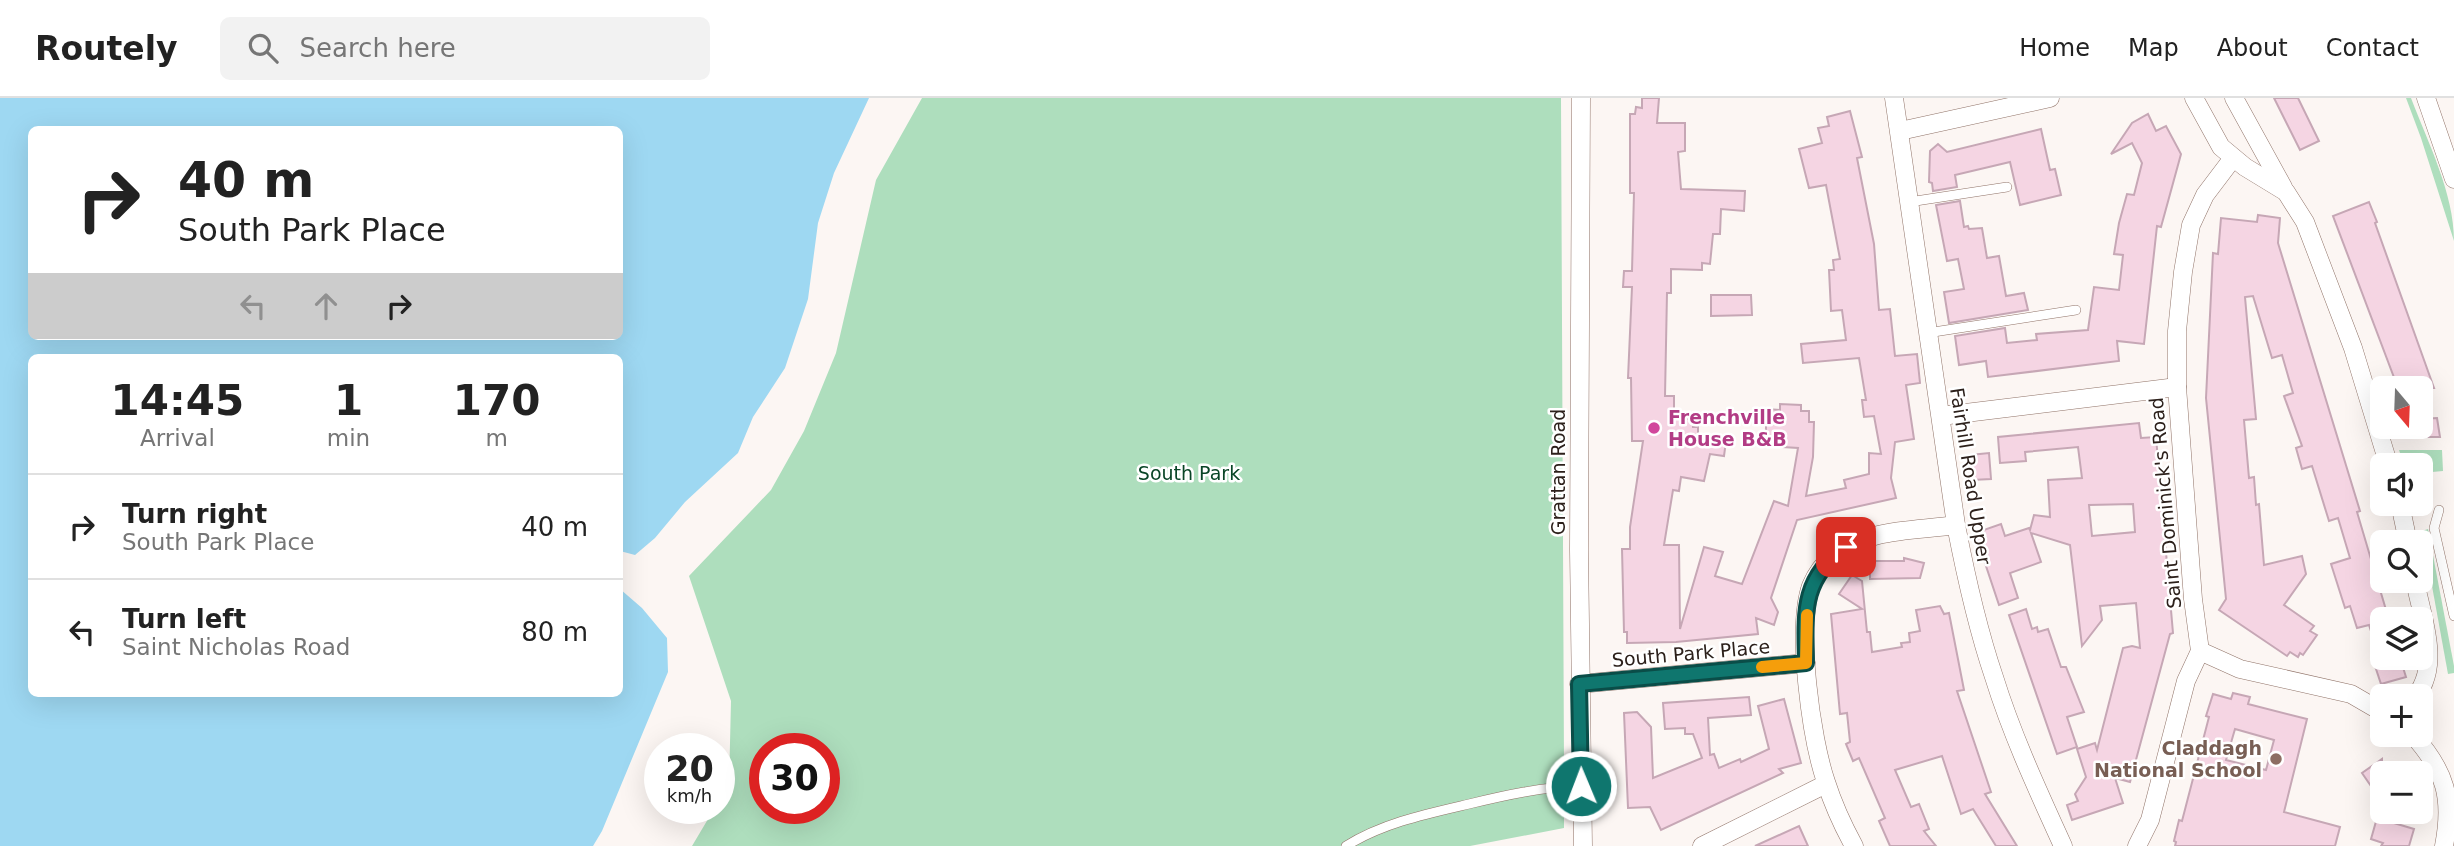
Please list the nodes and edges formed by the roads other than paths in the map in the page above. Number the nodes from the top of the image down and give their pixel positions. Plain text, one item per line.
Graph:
1 (1581, 98) edge
2 (1894, 98) edge
3 (2050, 98) edge
4 (2194, 98) edge
5 (2234, 98) edge
6 (2426, 98) edge
7 (1900, 131) junction
8 (2232, 158) junction
9 (2454, 178) edge
10 (2007, 187) dead end
11 (2286, 192) junction
12 (1909, 202) junction
13 (2076, 310) dead end
14 (1927, 332) junction
15 (2177, 387) junction
16 (1941, 416) junction
17 (2385, 453) edge
18 (2439, 510) dead end
19 (1956, 525) junction
20 (2417, 593) edge
21 (2454, 615) edge
22 (2200, 651) junction
23 (1806, 663) junction
24 (1579, 684) junction
25 (2425, 684) edge
26 (2370, 705) edge
27 (2424, 747) edge
28 (1826, 784) junction
29 (1581, 786) junction
30 (2451, 793) edge
31 (1346, 846) edge
32 (1583, 846) edge
33 (1702, 846) edge
34 (1854, 846) edge
35 (2063, 846) edge
36 (2137, 846) edge
37 (2444, 846) edge

1 - 24 street, Grattan Road
2 - 7 street, Fairhill Road Upper
3 - 7 street
4 - 8 street
5 - 11 street
6 - 9 street
7 - 12 street, Fairhill Road Upper
8 - 11 street
8 - 15 street, Saint Dominick's Road
10 - 12 lane
11 - 17 street
12 - 14 street, Fairhill Road Upper
13 - 14 lane
14 - 16 street, Fairhill Road Upper
15 - 16 street
15 - 22 street, Saint Dominick's Road
16 - 19 street, Fairhill Road Upper
18 - 21 lane
19 - 23 street
19 - 35 street, Fairhill Road Upper
20 - 25 street
22 - 26 street
22 - 36 street
23 - 24 street, South Park Place
23 - 28 street
24 - 29 street, Grattan Road
27 - 30 street
28 - 33 street
28 - 34 street
29 - 31 lane
29 - 32 street, Grattan Road
30 - 37 street

